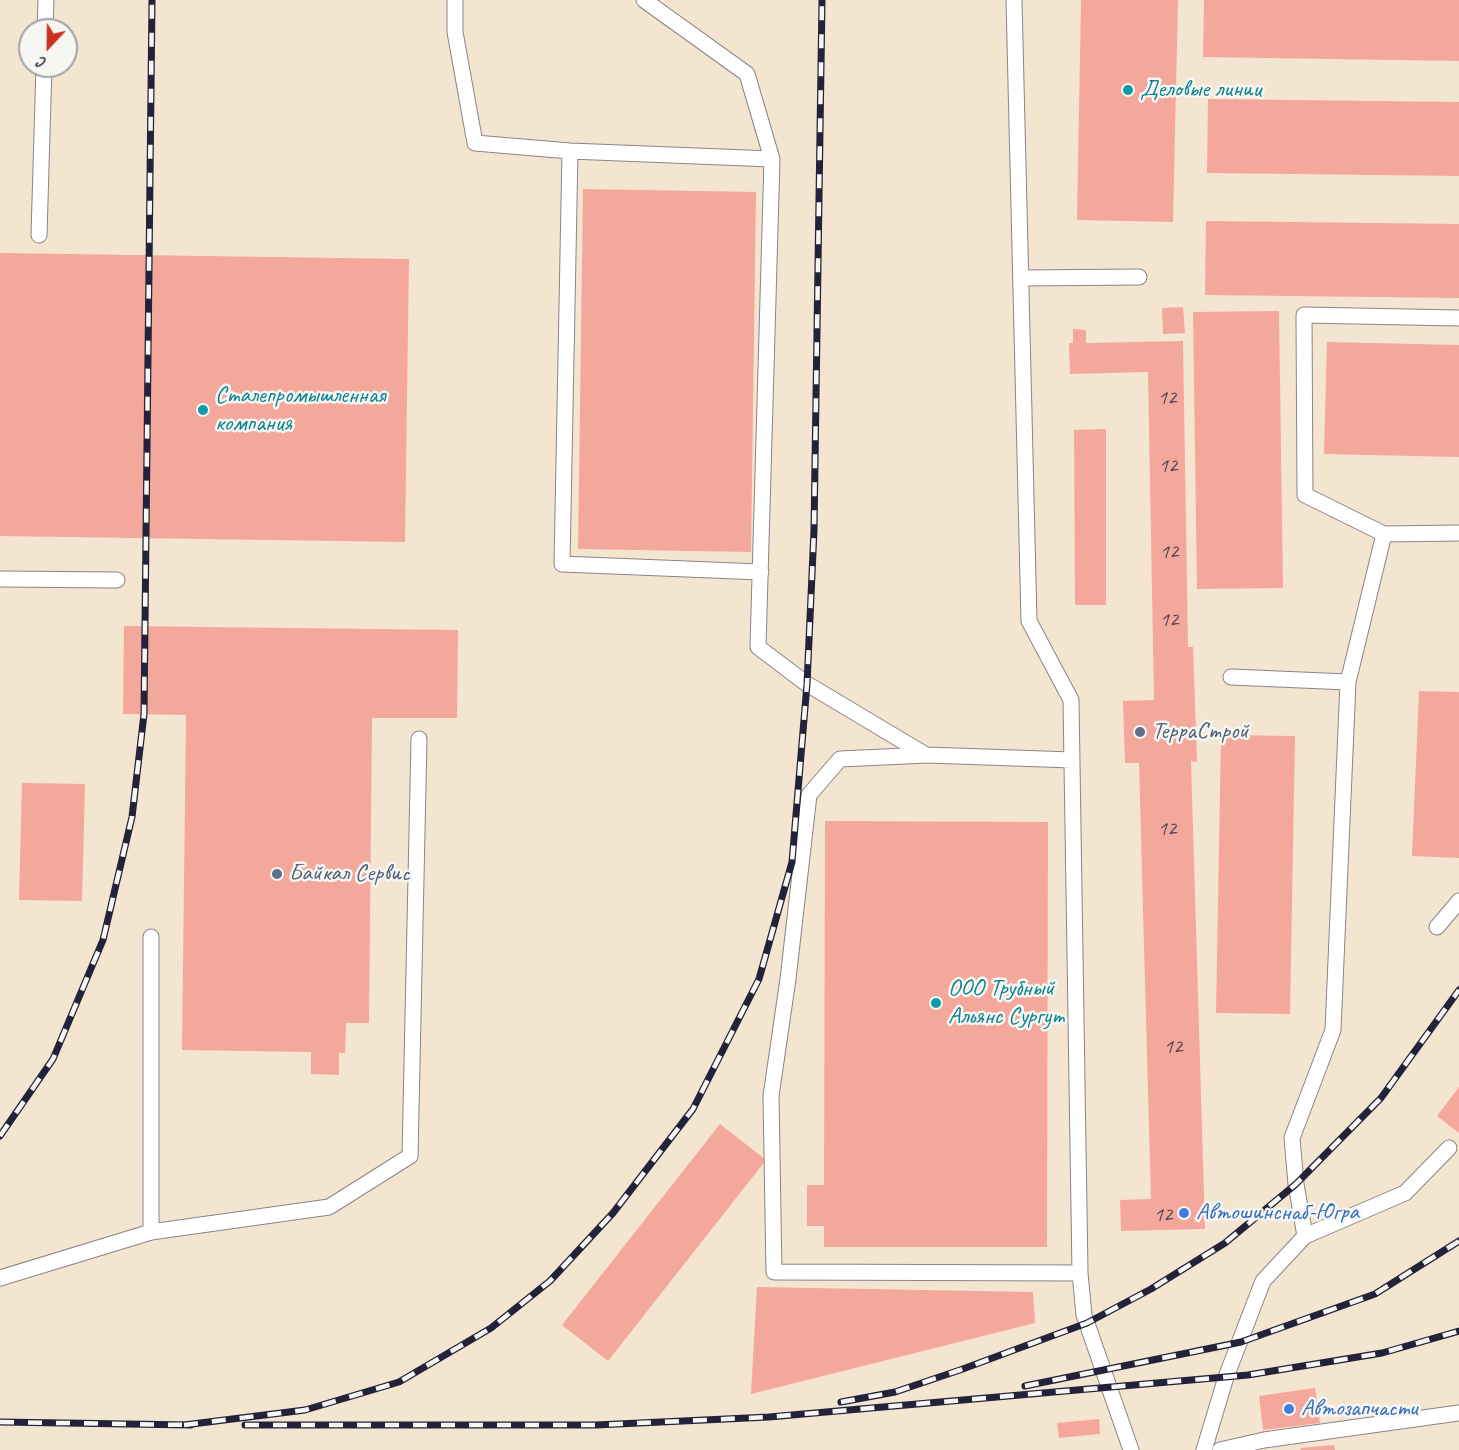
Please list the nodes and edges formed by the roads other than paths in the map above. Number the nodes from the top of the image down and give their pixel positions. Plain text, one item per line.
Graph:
1 (46, 0) edge
2 (455, 0) edge
3 (644, 0) edge
4 (1014, 0) edge
5 (45, 18) edge
6 (44, 78) edge
7 (570, 151) junction
8 (772, 159) junction
9 (39, 235) dead end
10 (1139, 277) dead end
11 (1021, 278) junction
12 (1459, 318) edge
13 (1459, 533) edge
14 (1384, 534) junction
15 (761, 572) junction
16 (0, 579) edge
17 (117, 580) dead end
18 (1231, 677) dead end
19 (1348, 682) junction
20 (419, 739) dead end
21 (927, 756) junction
22 (1072, 760) junction
23 (1459, 902) edge
24 (1437, 927) dead end
25 (151, 937) dead end
26 (1449, 1148) dead end
27 (151, 1232) junction
28 (1305, 1236) junction
29 (1080, 1273) junction
30 (0, 1278) edge
31 (1459, 1413) edge
32 (1131, 1450) edge
33 (1204, 1450) edge
34 (1220, 1450) edge

1 - 5 lane
2 - 7 lane
3 - 8 lane
4 - 11 lane
6 - 9 lane
7 - 8 lane
7 - 15 lane
8 - 15 lane
10 - 11 lane
11 - 22 lane
12 - 14 lane
13 - 14 lane
14 - 19 lane
15 - 21 lane
16 - 17 lane
18 - 19 lane
19 - 28 lane
20 - 27 lane
21 - 22 lane
21 - 29 lane
22 - 29 lane
23 - 24 lane
25 - 27 lane
26 - 28 lane
27 - 30 lane
28 - 33 lane
29 - 32 lane
31 - 34 lane

